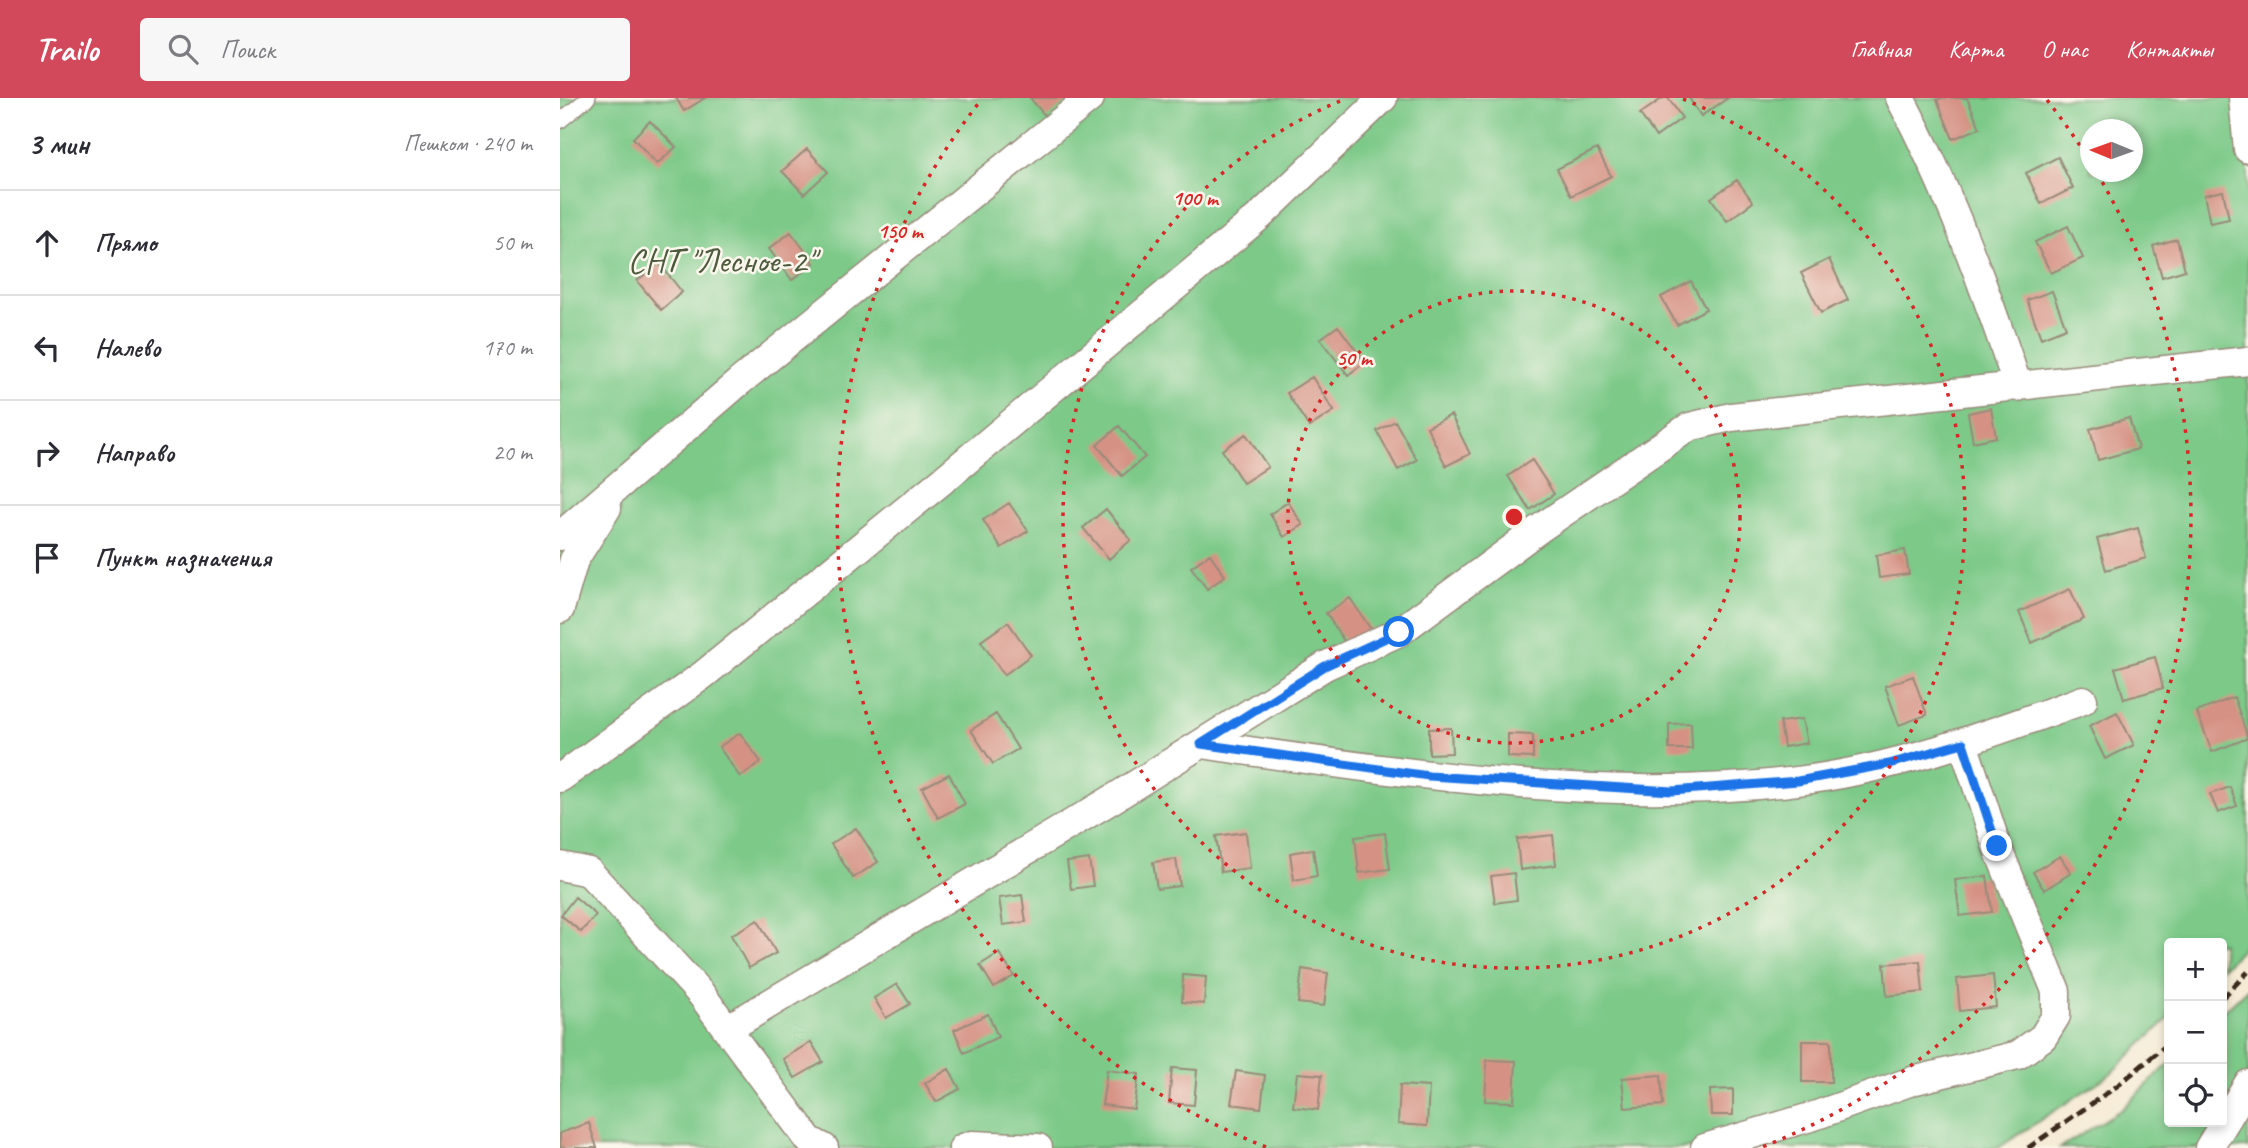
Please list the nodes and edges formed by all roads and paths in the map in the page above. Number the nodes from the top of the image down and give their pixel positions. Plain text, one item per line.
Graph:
1 (588, 98) edge
2 (1090, 98) edge
3 (1383, 98) edge
4 (1900, 98) edge
5 (2243, 98) edge
6 (560, 121) edge
7 (2248, 149) edge
8 (2248, 361) edge
9 (2018, 387) junction
10 (621, 486) junction
11 (560, 536) edge
12 (560, 609) edge
13 (2083, 700) dead end
14 (1963, 743) junction
15 (1201, 744) junction
16 (560, 778) edge
17 (560, 866) edge
18 (727, 1029) junction
19 (2248, 1084) edge
20 (824, 1148) edge
21 (962, 1148) edge
22 (1038, 1148) edge
23 (1704, 1148) edge
24 (2209, 1148) edge

1 - 6 lane
2 - 10 street
3 - 16 street
4 - 9 street
5 - 7 street
8 - 9 street
9 - 15 street
10 - 11 street
10 - 12 street
13 - 14 street
14 - 15 street
14 - 23 street
15 - 18 street
17 - 18 street
18 - 20 street
19 - 24 street
21 - 22 street

